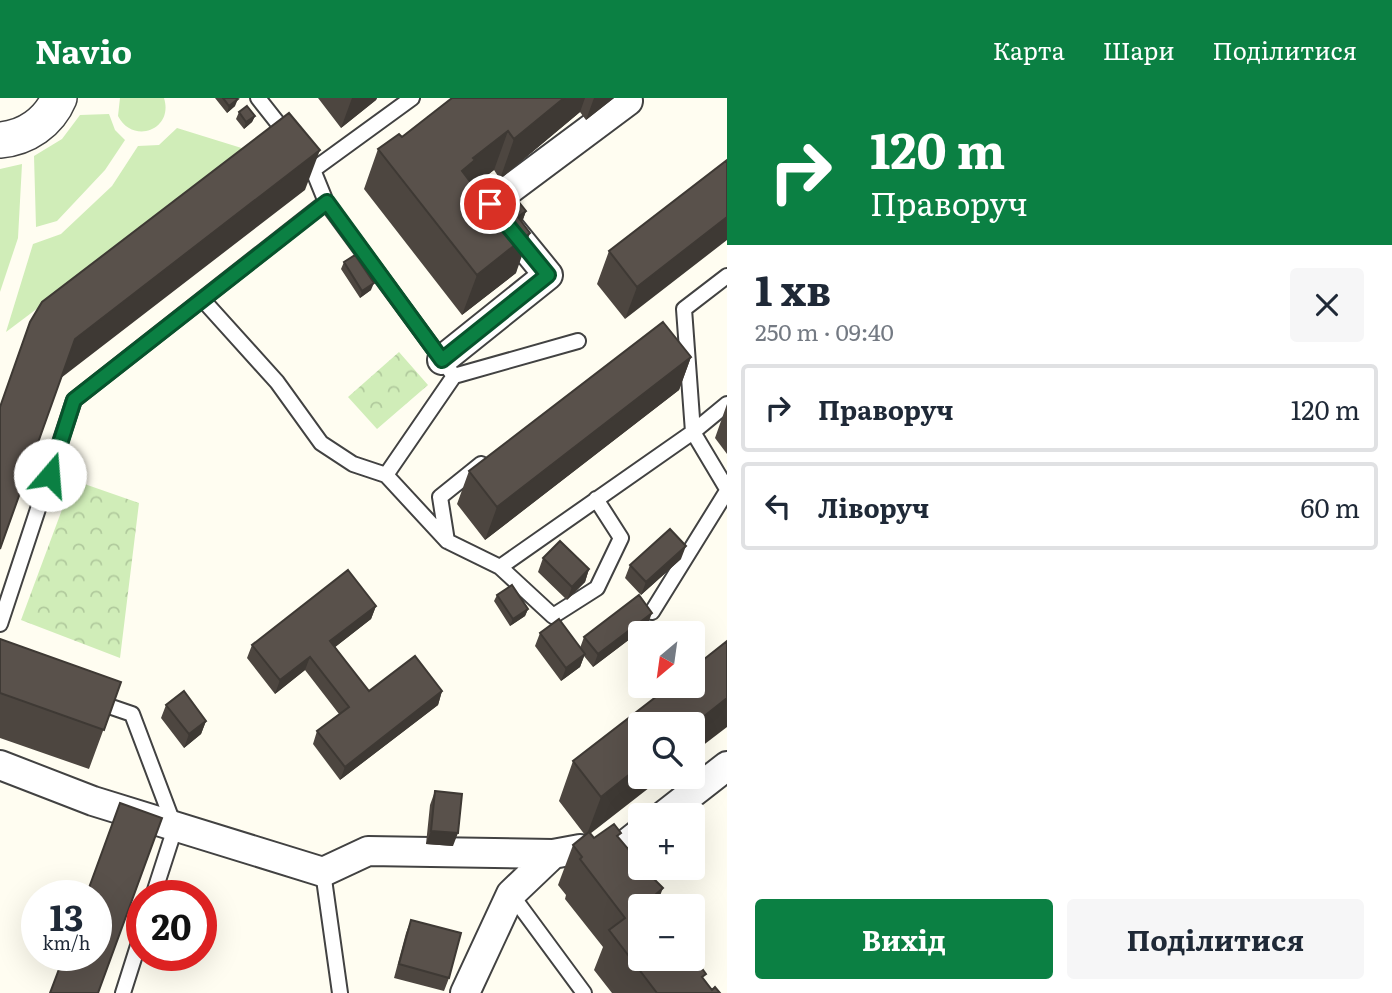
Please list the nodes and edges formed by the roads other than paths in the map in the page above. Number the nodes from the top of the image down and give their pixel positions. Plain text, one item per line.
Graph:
1 (59, 98) edge
2 (258, 98) edge
3 (411, 98) edge
4 (628, 101) dead end
5 (0, 140) edge
6 (313, 170) junction
7 (327, 202) junction
8 (727, 276) edge
9 (203, 300) junction
10 (578, 341) dead end
11 (448, 368) junction
12 (727, 404) edge
13 (693, 432) junction
14 (494, 454) edge
15 (386, 475) junction
16 (727, 490) edge
17 (596, 499) junction
18 (447, 541) junction
19 (500, 567) junction
20 (652, 612) edge
21 (0, 624) edge
22 (79, 695) edge
23 (0, 765) edge
24 (727, 766) edge
25 (680, 803) edge
26 (175, 828) junction
27 (628, 845) edge
28 (554, 854) junction
29 (324, 872) junction
30 (158, 880) edge
31 (510, 894) junction
32 (130, 971) edge
33 (123, 993) edge
34 (341, 993) edge
35 (465, 993) edge
36 (584, 993) edge

1 - 5 street
2 - 6 lane
3 - 6 lane
4 - 11 street
6 - 7 lane
7 - 9 lane
7 - 11 lane
8 - 13 lane
9 - 15 lane
9 - 21 lane
10 - 11 lane
11 - 15 lane
12 - 13 lane
13 - 16 lane
13 - 17 lane
14 - 18 lane
15 - 18 lane
16 - 20 lane
17 - 19 lane
17 - 19 lane
18 - 19 lane
22 - 26 lane
23 - 26 street
24 - 25 street
26 - 29 street
26 - 30 lane
27 - 28 street
28 - 29 street
28 - 31 street
29 - 34 lane
31 - 35 street
31 - 36 lane
32 - 33 lane

